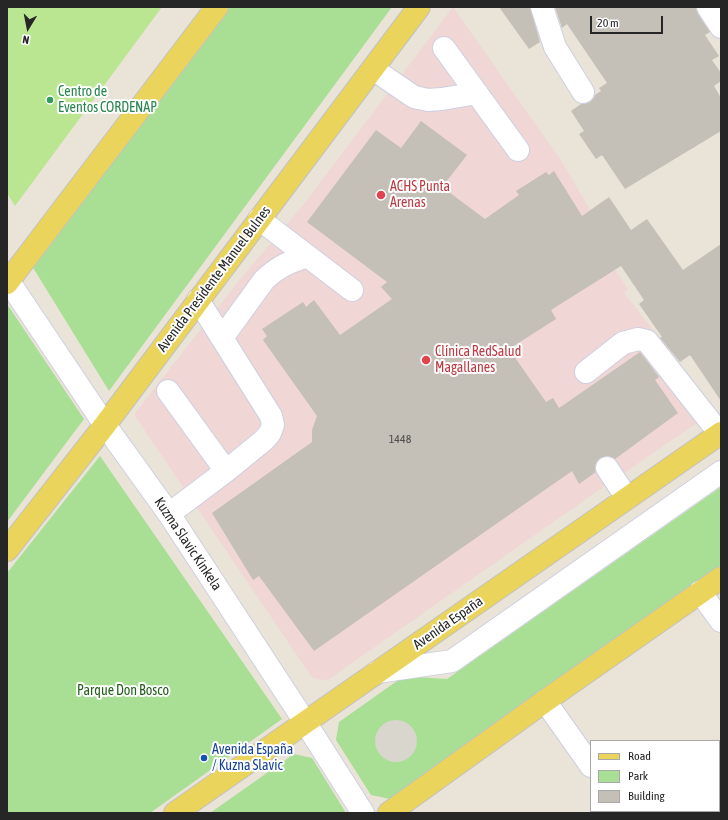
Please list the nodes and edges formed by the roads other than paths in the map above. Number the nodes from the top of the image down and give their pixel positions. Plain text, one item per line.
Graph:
1 (217, 7) edge
2 (419, 7) edge
3 (542, 7) edge
4 (708, 7) edge
5 (721, 27) edge
6 (444, 48) dead end
7 (373, 69) junction
8 (583, 92) dead end
9 (477, 94) junction
10 (518, 150) dead end
11 (259, 219) junction
12 (308, 256) junction
13 (7, 281) edge
14 (352, 290) dead end
15 (198, 300) junction
16 (222, 338) junction
17 (586, 372) dead end
18 (168, 391) dead end
19 (104, 425) junction
20 (720, 434) edge
21 (607, 468) dead end
22 (226, 471) junction
23 (721, 472) edge
24 (628, 498) junction
25 (169, 514) junction
26 (7, 550) edge
27 (721, 578) edge
28 (700, 592) junction
29 (721, 621) edge
30 (377, 672) junction
31 (545, 700) junction
32 (305, 722) junction
33 (590, 765) edge
34 (175, 813) edge
35 (363, 813) edge
36 (389, 813) edge

1 - 13 main road
2 - 7 main road, Avenida Presidente Manuel Bulnes
3 - 8 street
4 - 5 street
6 - 9 street
7 - 9 street
7 - 11 main road, Avenida Presidente Manuel Bulnes
9 - 10 street
11 - 12 street
11 - 15 main road, Avenida Presidente Manuel Bulnes
12 - 14 street
12 - 16 street
13 - 19 street, Kuzma Slavic Kinkela
15 - 16 street
15 - 19 main road, Avenida Presidente Manuel Bulnes
16 - 22 street
17 - 20 street
18 - 22 street
19 - 25 street, Kuzma Slavic Kinkela
19 - 26 main road, Avenida Presidente Manuel Bulnes
20 - 24 main road, Avenida España
21 - 24 street
22 - 25 street
23 - 30 street
24 - 30 main road, Avenida España
25 - 32 street, Kuzma Slavic Kinkela
27 - 28 main road
28 - 29 street
28 - 31 main road
30 - 32 main road, Avenida España
31 - 33 street
31 - 36 main road
32 - 34 main road, Avenida España
32 - 35 street, Kuzma Slavic Kinkela

